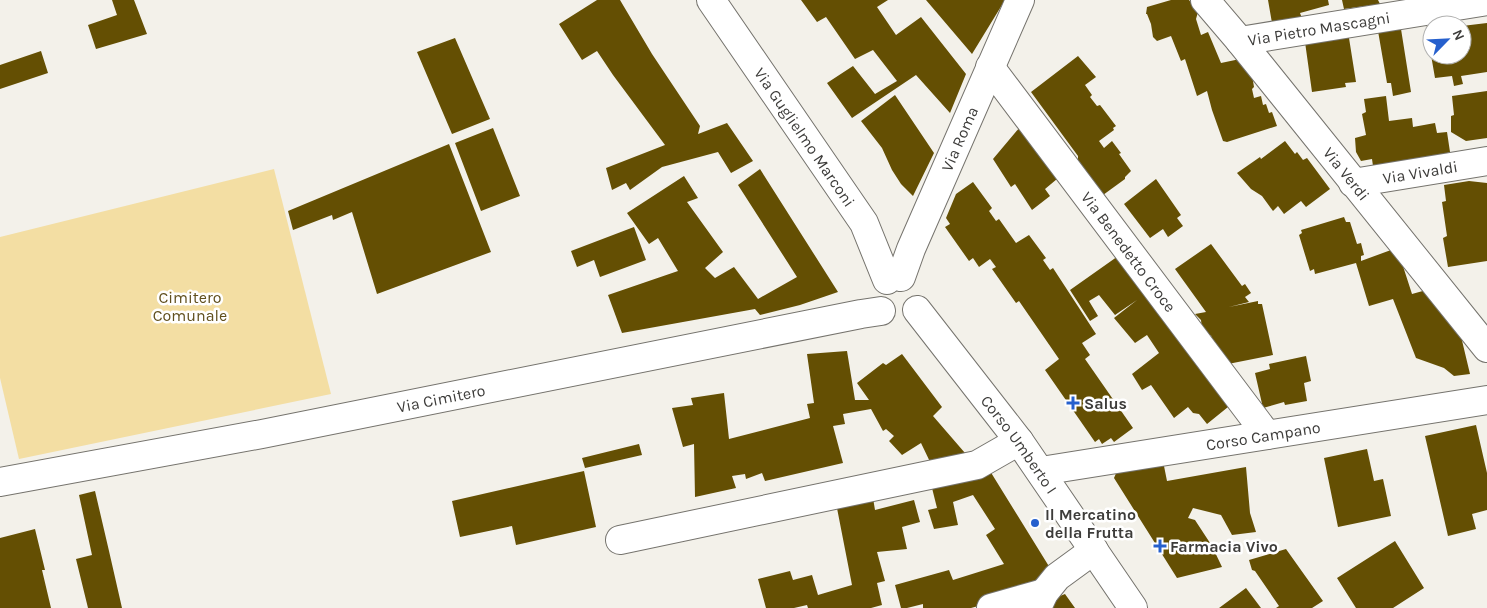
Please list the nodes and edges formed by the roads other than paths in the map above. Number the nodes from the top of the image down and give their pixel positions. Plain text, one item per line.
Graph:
1 (711, 0) edge
2 (1020, 0) edge
3 (1205, 0) edge
4 (1487, 1) edge
5 (1240, 41) junction
6 (990, 68) junction
7 (1487, 160) edge
8 (1353, 183) junction
9 (894, 279) junction
10 (917, 310) junction
11 (881, 311) junction
12 (1487, 348) edge
13 (1487, 400) edge
14 (1267, 435) junction
15 (1019, 441) junction
16 (1040, 471) junction
17 (0, 482) edge
18 (620, 540) dead end
19 (1094, 550) junction
20 (1040, 600) edge
21 (991, 608) edge
22 (1133, 608) edge

1 - 9 street, Via Guglielmo Marconi
2 - 6 street, Via Roma
3 - 5 street, Via Verdi
4 - 5 street, Via Pietro Mascagni
5 - 8 street, Via Verdi
6 - 9 street, Via Roma
6 - 14 street, Via Benedetto Croce
7 - 8 street, Via Vivaldi
8 - 12 street, Via Verdi
9 - 10 street
9 - 11 street
10 - 11 street
10 - 15 street, Corso Umberto I
11 - 17 street, Via Cimitero
13 - 14 street, Corso Campano
14 - 16 street, Corso Campano
15 - 16 street, Corso Umberto I
15 - 18 street
16 - 19 street, Corso Umberto I
19 - 20 street
19 - 22 street, Corso Umberto I
20 - 21 street

